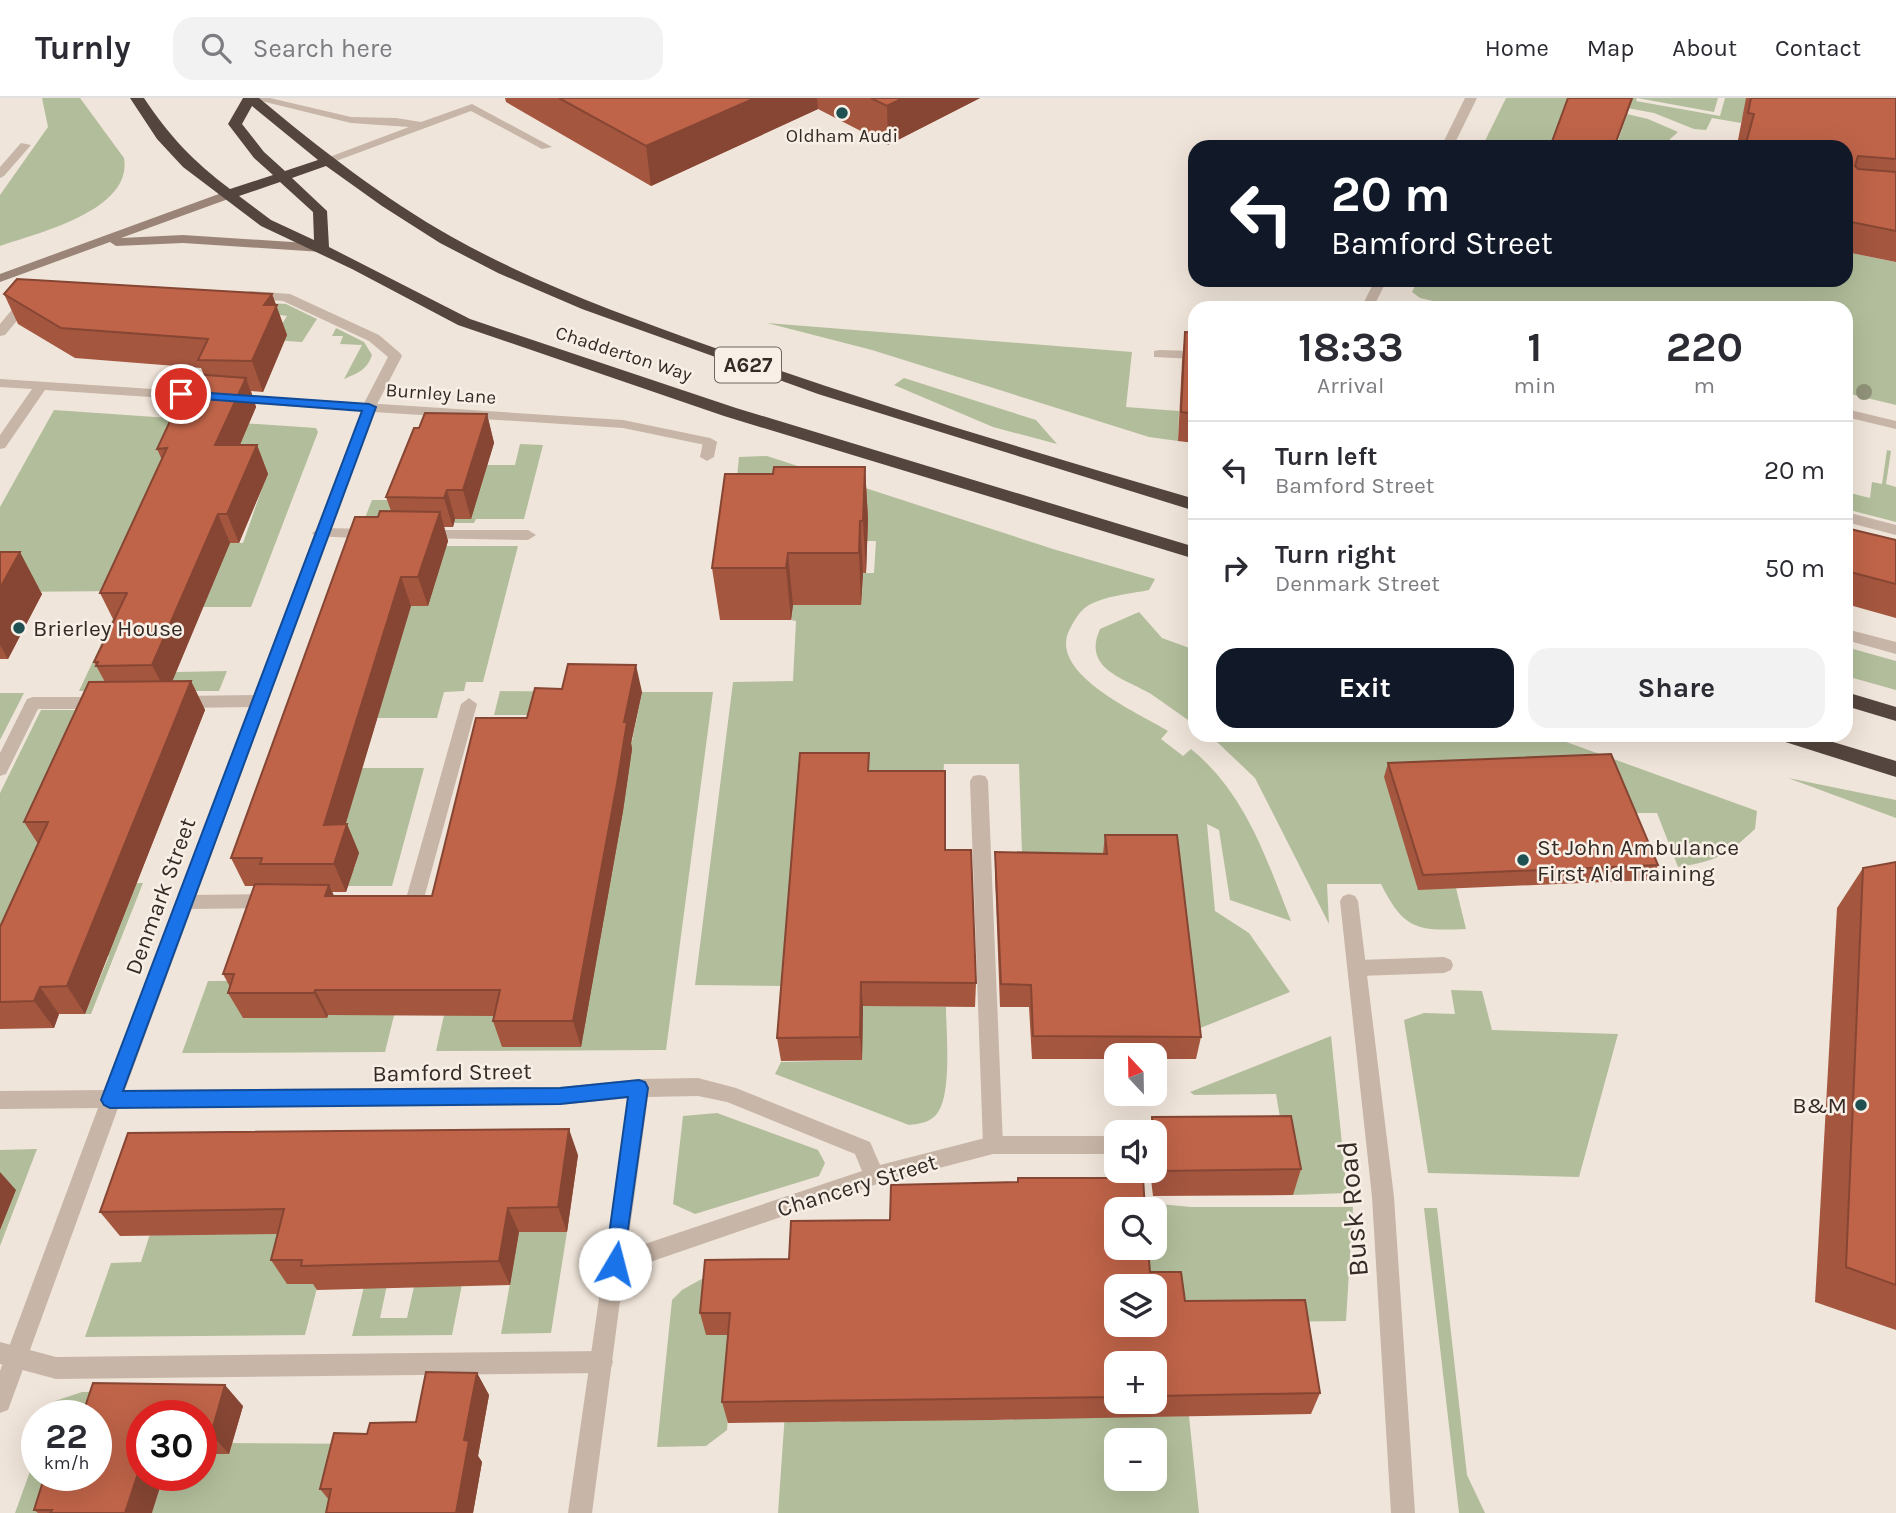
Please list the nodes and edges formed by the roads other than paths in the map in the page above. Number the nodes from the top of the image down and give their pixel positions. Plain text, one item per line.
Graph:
1 (138, 98) edge
2 (252, 98) edge
3 (1471, 98) edge
4 (426, 126) junction
5 (1450, 140) edge
6 (25, 145) dead end
7 (546, 148) dead end
8 (328, 161) junction
9 (0, 174) edge
10 (281, 177) junction
11 (227, 195) junction
12 (102, 242) junction
13 (322, 248) junction
14 (0, 278) edge
15 (233, 294) edge
16 (37, 299) edge
17 (0, 332) edge
18 (1159, 354) dead end
19 (1188, 355) edge
20 (0, 383) edge
21 (41, 386) junction
22 (369, 407) junction
23 (1853, 415) edge
24 (1896, 425) edge
25 (0, 445) edge
26 (709, 449) dead end
27 (1188, 503) edge
28 (1853, 519) edge
29 (1896, 530) edge
30 (320, 533) junction
31 (528, 535) dead end
32 (1188, 551) edge
33 (1853, 636) edge
34 (1896, 648) edge
35 (259, 701) junction
36 (1853, 701) edge
37 (168, 702) edge
38 (114, 703) edge
39 (469, 704) dead end
40 (1896, 714) edge
41 (1809, 742) edge
42 (1896, 769) edge
43 (0, 770) edge
44 (979, 781) dead end
45 (293, 901) edge
46 (1349, 901) dead end
47 (184, 902) junction
48 (387, 902) edge
49 (1444, 965) dead end
50 (1359, 968) junction
51 (639, 1088) junction
52 (0, 1100) edge
53 (110, 1100) junction
54 (993, 1145) junction
55 (1104, 1145) edge
56 (874, 1177) junction
57 (615, 1264) junction
58 (8, 1355) edge
59 (602, 1362) junction
60 (0, 1402) edge
61 (580, 1513) edge
62 (1403, 1513) edge

1 - 11 highway, Chadderton Way / A627
2 - 4 street
2 - 8 highway, Chadderton Way / A627
2 - 10 highway
3 - 5 street
4 - 7 street
4 - 8 street
6 - 9 street
8 - 10 highway
8 - 27 highway, Chadderton Way / A627
10 - 11 highway
10 - 13 highway
11 - 12 street
11 - 13 highway, Chadderton Way / A627
12 - 13 street
12 - 14 street
13 - 32 highway, Chadderton Way / A627
15 - 22 street, Denmark Street
16 - 17 street
18 - 19 street
20 - 21 street, Burnley Lane
21 - 22 street, Burnley Lane
21 - 25 street
22 - 26 street, Burnley Lane
22 - 30 street, Denmark Street
23 - 24 street
28 - 29 street
30 - 31 street
30 - 35 street, Denmark Street
33 - 34 street
35 - 37 street
35 - 47 street, Denmark Street
36 - 40 highway
38 - 43 street
39 - 48 street
41 - 42 highway
44 - 54 street
45 - 47 street
46 - 50 street, Busk Road
47 - 53 street, Denmark Street
49 - 50 street
50 - 62 street, Busk Road
51 - 53 street, Bamford Street
51 - 56 street, Bamford Street
51 - 57 street
52 - 53 street, Bamford Street
53 - 58 street, Denmark Street
54 - 55 street, Chancery Street
54 - 56 street, Chancery Street
56 - 57 street, Chancery Street
57 - 59 street
58 - 59 street
58 - 60 street, Denmark Street
59 - 61 street

